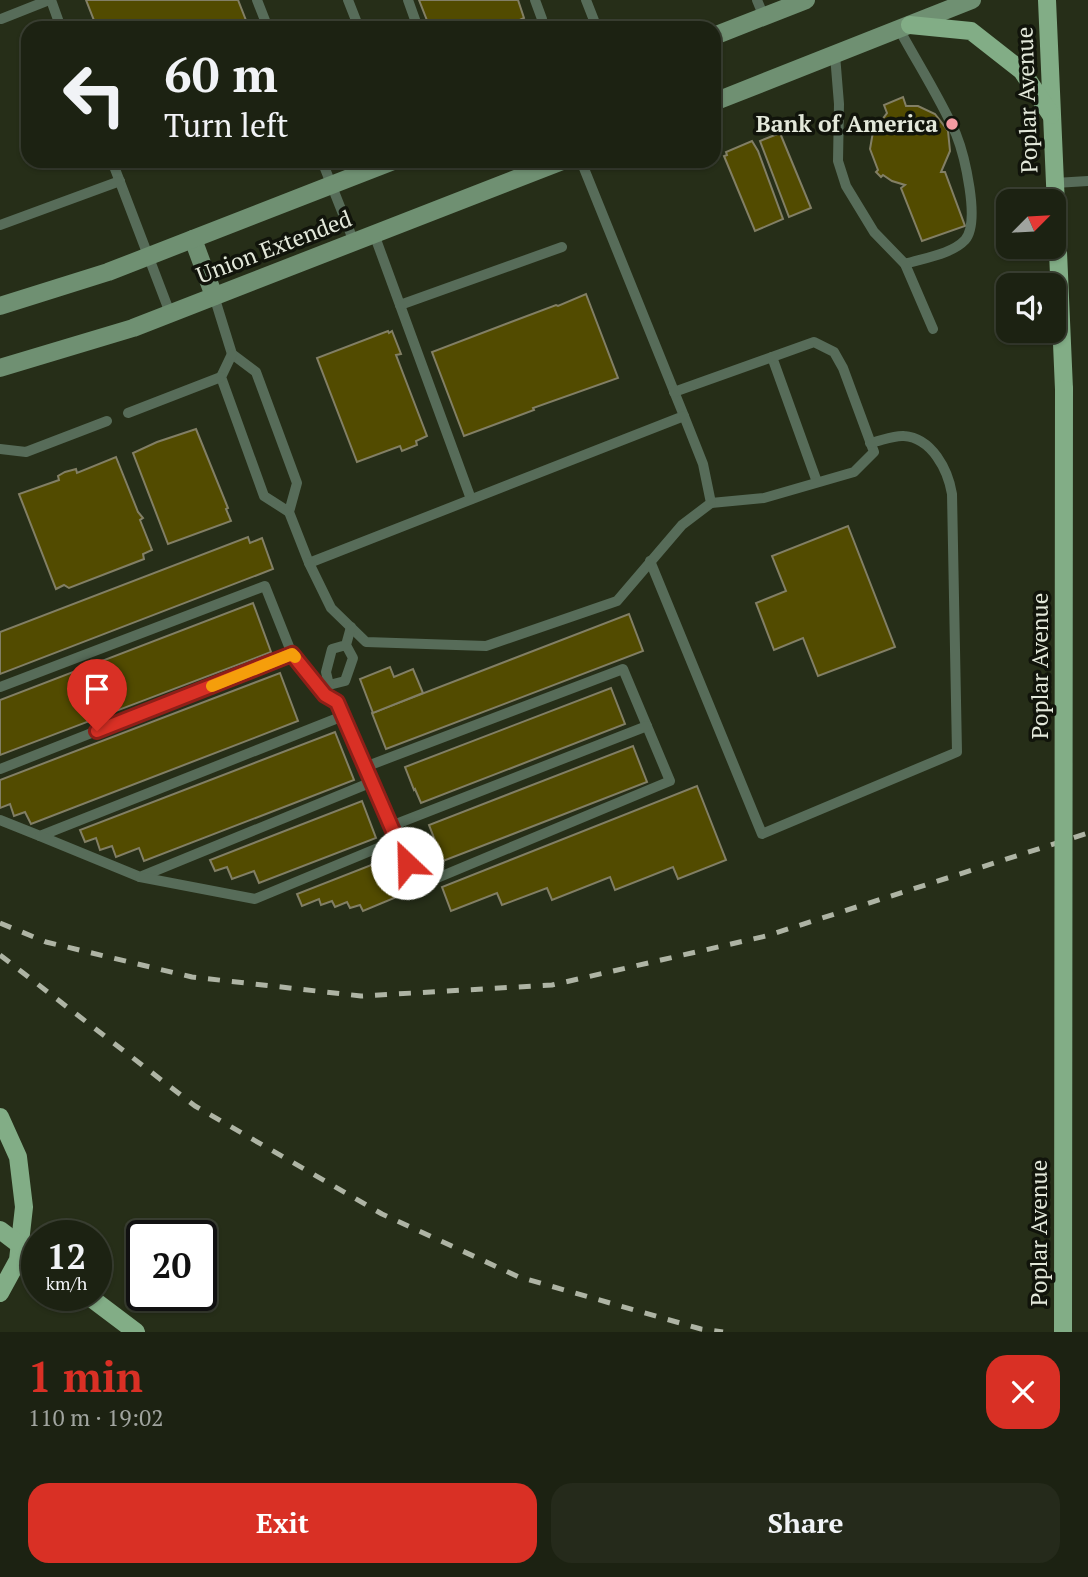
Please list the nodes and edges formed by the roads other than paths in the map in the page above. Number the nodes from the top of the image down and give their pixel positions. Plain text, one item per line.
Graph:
1 (50, 0) edge
2 (257, 0) edge
3 (348, 0) edge
4 (408, 0) edge
5 (535, 0) edge
6 (586, 0) edge
7 (806, 0) edge
8 (972, 0) edge
9 (1047, 0) edge
10 (761, 8) edge
11 (1, 19) edge
12 (58, 21) edge
13 (265, 21) edge
14 (356, 21) edge
15 (416, 21) edge
16 (542, 21) edge
17 (594, 21) edge
18 (905, 27) junction
19 (721, 32) edge
20 (835, 55) junction
21 (721, 99) edge
22 (1052, 116) junction
23 (115, 168) edge
24 (325, 168) edge
25 (375, 168) edge
26 (544, 168) edge
27 (584, 168) edge
28 (120, 181) junction
29 (1088, 181) edge
30 (1055, 183) junction
31 (332, 185) junction
32 (0, 225) edge
33 (374, 234) junction
34 (193, 239) junction
35 (354, 242) junction
36 (562, 247) dead end
37 (149, 256) junction
38 (905, 264) junction
39 (214, 296) junction
40 (400, 305) junction
41 (0, 306) edge
42 (170, 313) junction
43 (933, 329) dead end
44 (232, 354) junction
45 (772, 357) junction
46 (0, 368) edge
47 (221, 377) junction
48 (674, 392) junction
49 (128, 412) dead end
50 (684, 416) junction
51 (107, 421) dead end
52 (870, 443) junction
53 (0, 450) edge
54 (817, 482) junction
55 (471, 499) junction
56 (711, 503) junction
57 (289, 512) junction
58 (650, 561) junction
59 (309, 563) junction
60 (351, 627) junction
61 (346, 645) junction
62 (292, 654) junction
63 (0, 687) edge
64 (327, 690) junction
65 (343, 716) junction
66 (647, 726) junction
67 (365, 767) junction
68 (0, 769) edge
69 (372, 782) junction
70 (0, 820) edge
71 (391, 826) junction
72 (40, 836) junction
73 (397, 840) junction
74 (140, 877) junction
75 (0, 1117) edge
76 (0, 1230) edge
77 (21, 1246) edge
78 (0, 1293) edge
79 (108, 1311) edge
80 (136, 1332) edge
81 (1063, 1332) edge

1 - 11 lane
1 - 12 lane
2 - 13 lane
3 - 14 lane
4 - 15 lane
5 - 16 lane
6 - 17 lane
7 - 10 street
8 - 18 street
9 - 22 main road, Poplar Avenue
10 - 19 street
18 - 20 street
18 - 22 main road
18 - 38 lane
20 - 21 street
20 - 38 lane
22 - 30 main road, Poplar Avenue
23 - 28 lane
24 - 31 lane
25 - 31 street, Union Extended
26 - 33 street, Union Extended
27 - 48 lane
28 - 32 lane
28 - 37 lane
29 - 30 lane
30 - 81 main road, Poplar Avenue, bridge
31 - 34 street, Union Extended
31 - 35 lane
33 - 35 street, Union Extended
33 - 40 lane
34 - 37 street, Union Extended
34 - 39 street
35 - 39 street, Union Extended
36 - 40 lane
37 - 41 street, Union Extended
37 - 42 lane
38 - 43 lane
39 - 42 street, Union Extended
39 - 44 lane
40 - 55 lane
42 - 46 street, Union Extended
44 - 47 lane
44 - 57 lane
45 - 48 lane
45 - 52 lane
45 - 54 lane
47 - 49 lane
47 - 57 lane
48 - 50 lane
50 - 55 lane
50 - 56 lane
51 - 53 lane
52 - 54 lane
52 - 58 lane
54 - 56 lane
55 - 59 lane
56 - 58 lane
57 - 59 lane
58 - 60 lane
59 - 60 lane
60 - 61 lane
61 - 64 lane
61 - 64 lane
62 - 63 lane
62 - 64 lane
62 - 68 lane
64 - 65 lane
65 - 67 lane
65 - 72 lane
66 - 67 lane
66 - 71 lane
66 - 73 lane
67 - 69 lane
69 - 71 lane
69 - 74 lane
70 - 72 lane
71 - 73 lane
72 - 74 lane
73 - 74 lane
75 - 78 main road
76 - 77 main road, bridge
79 - 80 main road

